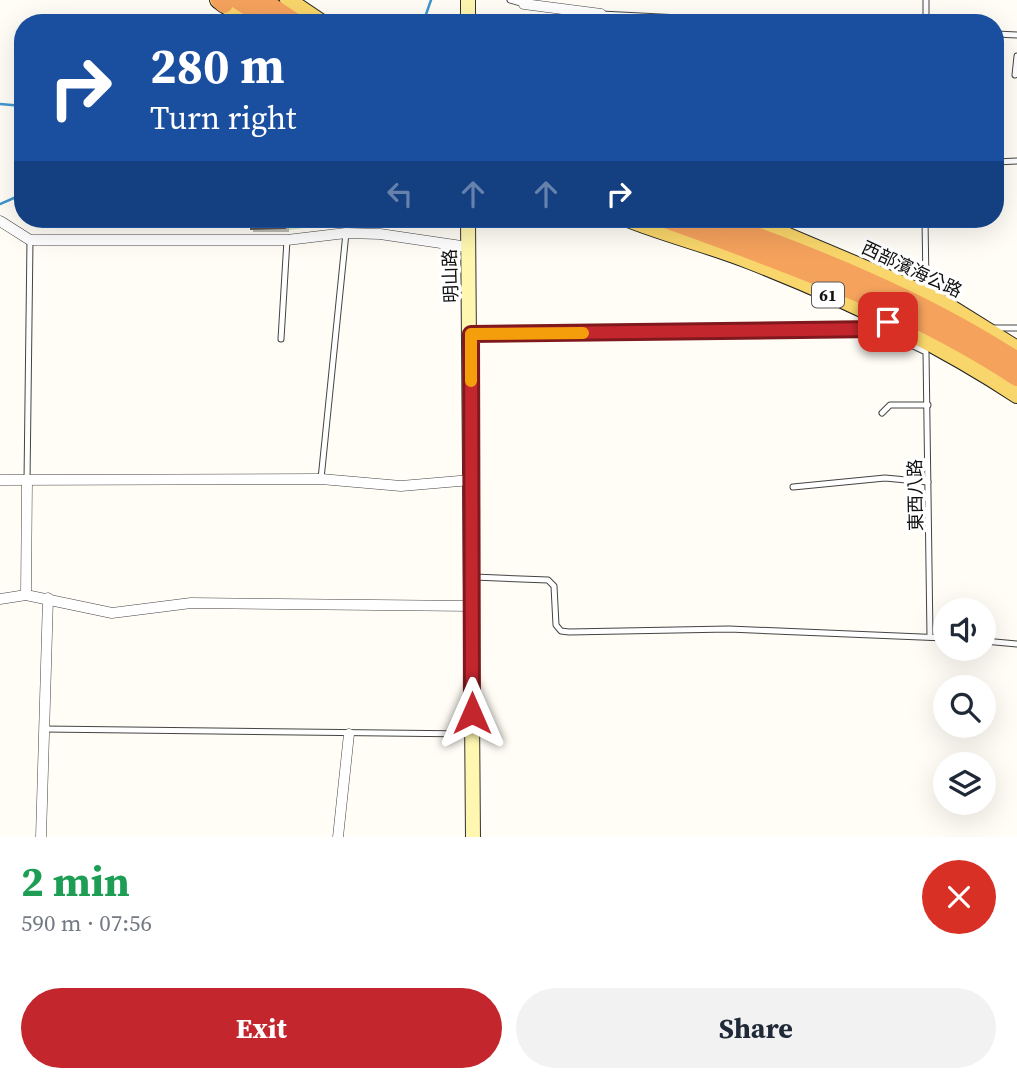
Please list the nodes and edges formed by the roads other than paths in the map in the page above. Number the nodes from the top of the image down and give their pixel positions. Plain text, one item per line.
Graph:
1 (261, 0) edge
2 (288, 0) edge
3 (510, 0) edge
4 (225, 1) edge
5 (524, 2) edge
6 (240, 14) edge
7 (253, 14) edge
8 (282, 14) edge
9 (309, 14) edge
10 (601, 14) edge
11 (1017, 56) edge
12 (1015, 75) dead end
13 (0, 221) edge
14 (468, 228) edge
15 (654, 228) edge
16 (691, 228) edge
17 (733, 228) edge
18 (771, 228) edge
19 (925, 228) edge
20 (346, 233) junction
21 (794, 237) junction
22 (30, 240) junction
23 (287, 240) junction
24 (468, 247) junction
25 (750, 261) junction
26 (926, 284) dead end
27 (922, 316) junction
28 (882, 325) junction
29 (985, 328) junction
30 (1017, 328) edge
31 (471, 334) junction
32 (281, 339) dead end
33 (1017, 349) edge
34 (1017, 362) edge
35 (1017, 377) edge
36 (1017, 395) edge
37 (928, 405) junction
38 (881, 413) dead end
39 (0, 480) edge
40 (321, 480) junction
41 (471, 480) junction
42 (27, 481) junction
43 (928, 482) junction
44 (793, 487) dead end
45 (472, 577) junction
46 (26, 595) junction
47 (48, 598) junction
48 (0, 599) edge
49 (472, 606) junction
50 (930, 637) junction
51 (933, 637) edge
52 (996, 642) edge
53 (1017, 644) edge
54 (44, 729) junction
55 (349, 734) junction
56 (472, 734) junction
57 (41, 837) edge
58 (338, 837) edge
59 (473, 837) edge

1 - 8 highway
2 - 9 main road
3 - 5 lane
4 - 6 main road
4 - 7 highway
5 - 10 street
11 - 12 lane
13 - 22 street
14 - 24 street, 明山路
15 - 25 main road, 61
16 - 27 highway, 61
17 - 27 highway, 61
18 - 21 main road, 西部濱海公路 / 61
19 - 26 lane
20 - 23 street
20 - 24 street
20 - 40 lane
21 - 27 highway
21 - 29 main road, 西部濱海公路 / 61
22 - 23 street
22 - 42 lane
23 - 32 lane
24 - 31 street, 明山路
25 - 27 highway
25 - 28 main road, 61
27 - 34 highway, 61
27 - 35 highway, 61
28 - 31 street
28 - 36 main road, 61
28 - 37 lane, 東西八路
29 - 30 lane
29 - 33 main road, 西部濱海公路 / 61
31 - 41 street, 明山路
37 - 38 lane
37 - 43 lane, 東西八路
39 - 42 street
40 - 41 street
40 - 42 street
41 - 45 street, 明山路
42 - 46 street
43 - 44 lane
43 - 50 lane, 東西八路
45 - 49 street, 明山路
45 - 50 lane
46 - 47 street
46 - 48 street
47 - 49 street
47 - 54 street
49 - 56 street, 明山路
50 - 51 lane
52 - 53 lane
54 - 55 lane
54 - 57 street
55 - 56 lane
55 - 58 street
56 - 59 street, 明山路

